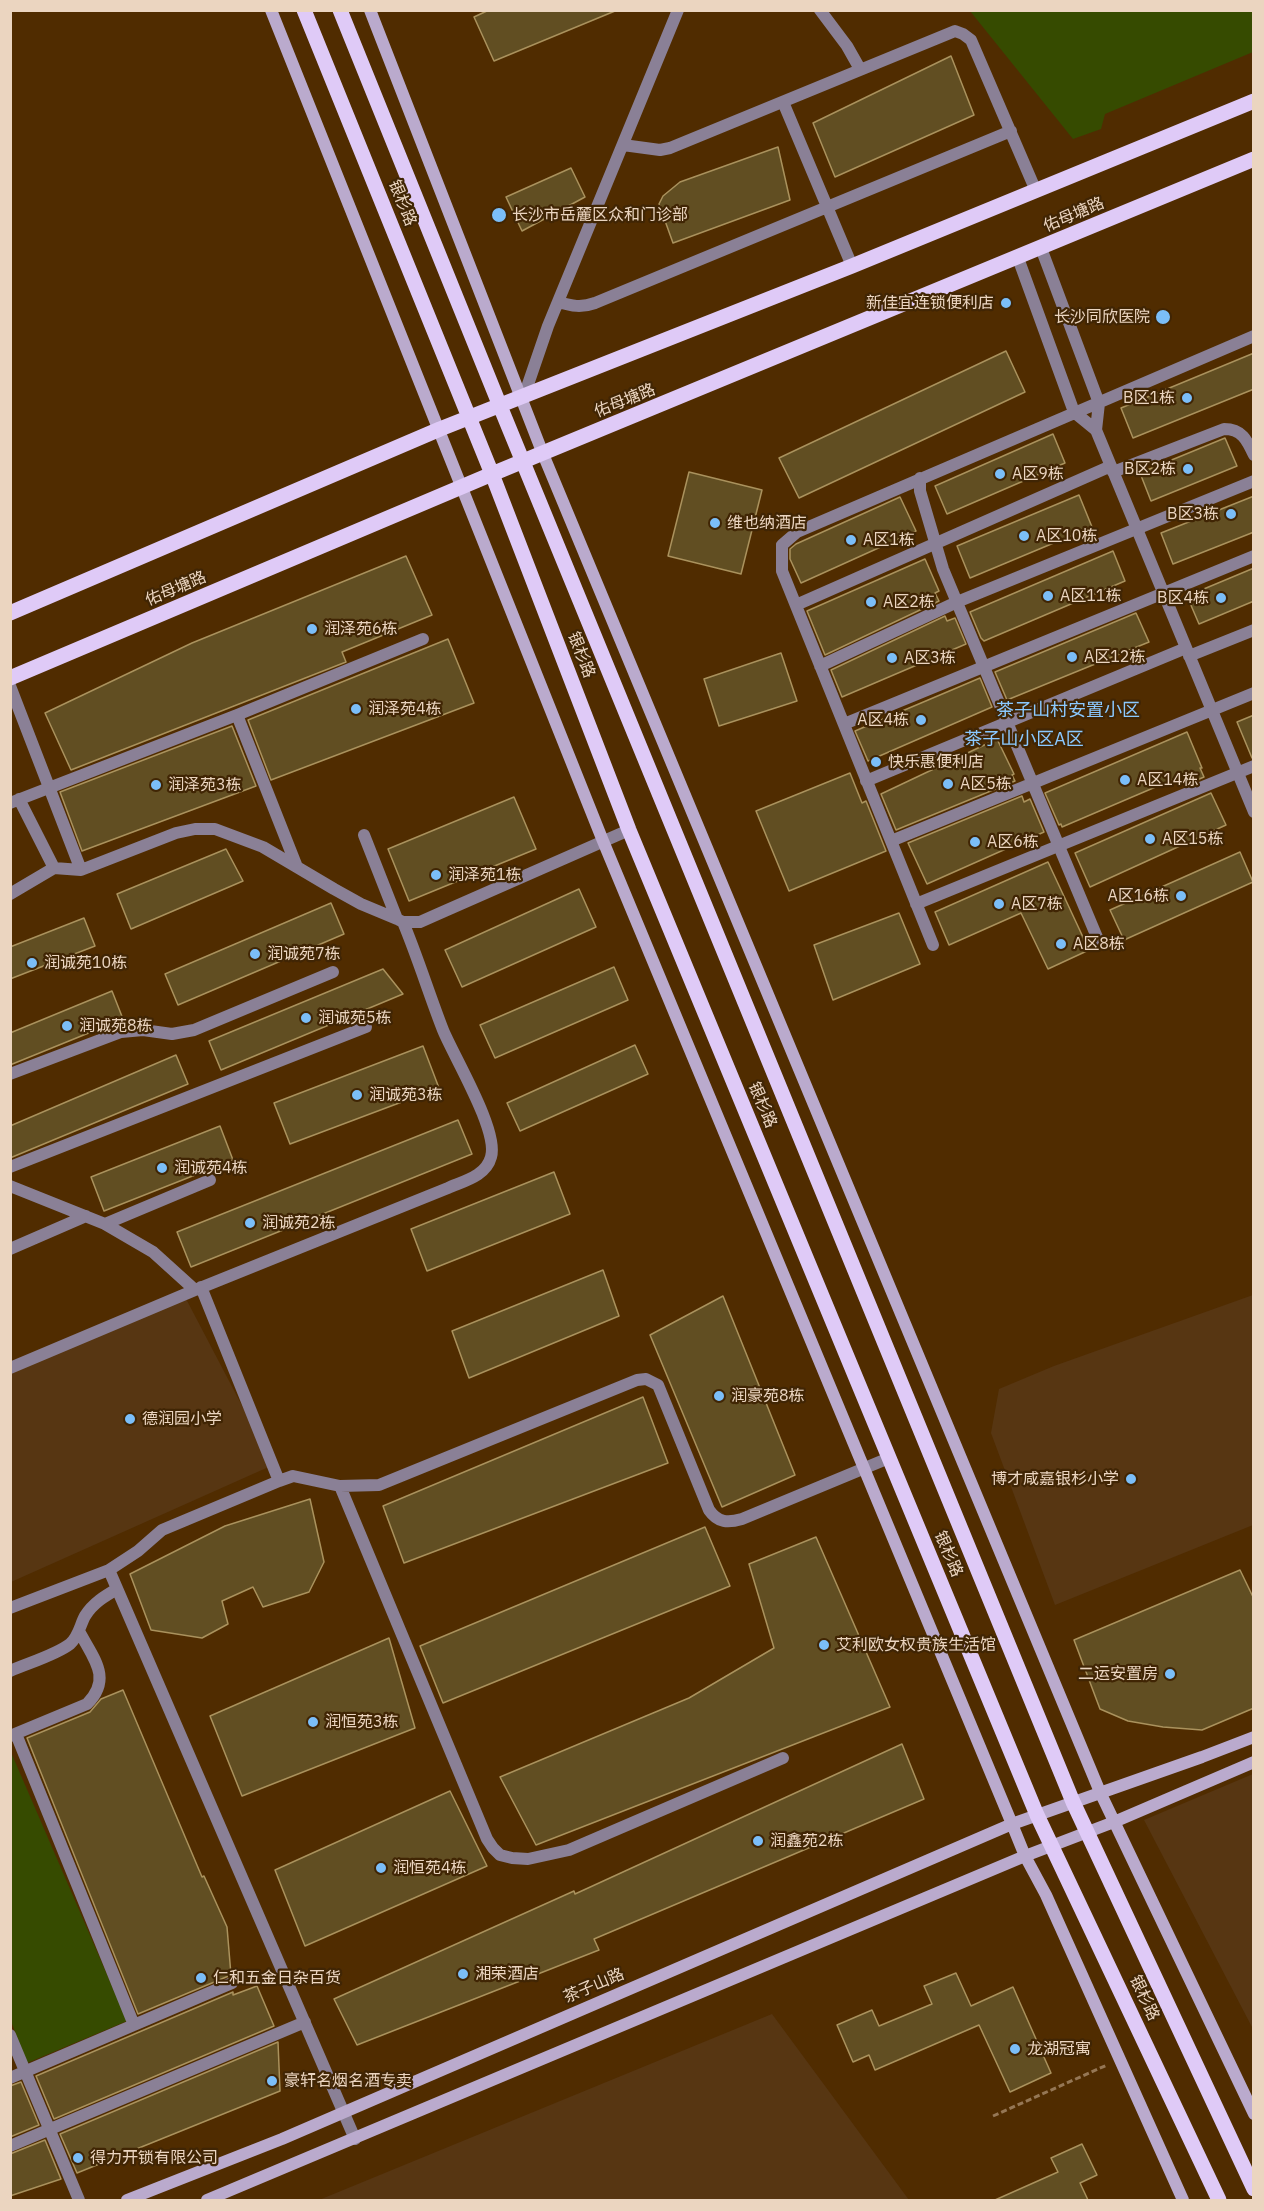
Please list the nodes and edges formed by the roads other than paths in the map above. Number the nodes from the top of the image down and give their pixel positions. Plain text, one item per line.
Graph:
1 (271, 10) edge
2 (304, 10) edge
3 (340, 10) edge
4 (370, 10) edge
5 (678, 10) edge
6 (820, 10) edge
7 (860, 69) junction
8 (1254, 101) edge
9 (783, 102) junction
10 (1011, 131) junction
11 (623, 144) junction
12 (1254, 159) edge
13 (1036, 191) junction
14 (828, 207) junction
15 (1041, 249) junction
16 (1017, 258) junction
17 (852, 266) junction
18 (558, 303) junction
19 (1254, 336) edge
20 (522, 397) junction
21 (1099, 403) junction
22 (500, 406) junction
23 (1074, 412) junction
24 (470, 418) junction
25 (440, 429) junction
26 (1096, 430) junction
27 (543, 454) junction
28 (1254, 455) edge
29 (523, 461) junction
30 (1112, 469) junction
31 (492, 474) junction
32 (920, 478) junction
33 (1254, 481) edge
34 (463, 486) junction
35 (1137, 529) junction
36 (935, 544) junction
37 (1254, 556) edge
38 (1163, 593) junction
39 (957, 602) junction
40 (796, 605) junction
41 (10, 614) edge
42 (1254, 630) edge
43 (423, 639) dead end
44 (1187, 652) junction
45 (820, 666) junction
46 (984, 667) junction
47 (10, 678) edge
48 (10, 686) edge
49 (1254, 693) edge
50 (1211, 710) junction
51 (237, 715) junction
52 (1007, 722) junction
53 (844, 724) junction
54 (1254, 766) edge
55 (1237, 773) junction
56 (866, 781) junction
57 (1032, 783) junction
58 (48, 787) junction
59 (15, 801) edge
60 (1254, 813) edge
61 (629, 830) junction
62 (364, 835) dead end
63 (603, 841) junction
64 (891, 841) junction
65 (1058, 844) junction
66 (297, 867) junction
67 (54, 868) junction
68 (81, 870) junction
69 (10, 894) edge
70 (916, 904) junction
71 (400, 921) junction
72 (1099, 942) dead end
73 (933, 945) dead end
74 (333, 972) dead end
75 (366, 1027) dead end
76 (10, 1074) edge
77 (10, 1167) edge
78 (210, 1180) dead end
79 (10, 1186) edge
80 (86, 1216) junction
81 (105, 1224) junction
82 (10, 1250) edge
83 (198, 1289) junction
84 (10, 1368) edge
85 (889, 1458) junction
86 (864, 1468) junction
87 (279, 1481) junction
88 (340, 1486) junction
89 (109, 1570) junction
90 (117, 1588) junction
91 (10, 1608) edge
92 (80, 1631) junction
93 (10, 1671) edge
94 (13, 1735) edge
95 (1254, 1737) edge
96 (783, 1758) dead end
97 (1254, 1762) edge
98 (1100, 1792) junction
99 (1073, 1802) junction
100 (1037, 1815) junction
101 (1114, 1822) junction
102 (1012, 1824) junction
103 (1086, 1833) junction
104 (1051, 1846) junction
105 (1025, 1856) junction
106 (232, 1983) dead end
107 (304, 2022) junction
108 (135, 2025) junction
109 (10, 2035) edge
110 (26, 2071) junction
111 (10, 2078) edge
112 (344, 2112) junction
113 (1254, 2114) edge
114 (50, 2129) junction
115 (355, 2139) junction
116 (10, 2146) edge
117 (1254, 2189) edge
118 (79, 2200) edge
119 (127, 2200) edge
120 (207, 2200) edge
121 (1183, 2200) edge
122 (1219, 2200) edge

1 - 25 street
2 - 24 main road, 银杉路
3 - 22 main road, 银杉路
4 - 20 street
5 - 11 street
6 - 7 street
7 - 9 street
7 - 10 street
8 - 13 main road
9 - 11 street
9 - 14 street
10 - 13 street
10 - 14 street
11 - 18 street
12 - 15 main road, 佑母塘路
13 - 17 main road
14 - 17 street
14 - 18 street
15 - 16 main road, 佑母塘路
15 - 21 street
16 - 23 street
16 - 27 main road, 佑母塘路
17 - 20 main road
18 - 20 street
19 - 21 street
20 - 22 main road
20 - 27 street
21 - 23 street
21 - 26 street
22 - 24 main road
22 - 29 main road, 银杉路
23 - 26 street
23 - 32 street
24 - 25 main road
24 - 31 main road, 银杉路
25 - 34 street
25 - 41 main road
26 - 30 street
27 - 29 main road, 佑母塘路
27 - 98 street
28 - 30 street
29 - 31 main road, 佑母塘路
29 - 99 main road, 银杉路
30 - 35 street
30 - 36 street
31 - 34 main road, 佑母塘路
31 - 61 main road, 银杉路
32 - 36 street
32 - 40 street
33 - 35 street
34 - 47 main road, 佑母塘路
34 - 63 street
35 - 38 street
35 - 39 street
36 - 39 street
36 - 40 street
37 - 38 street
38 - 44 street
38 - 46 street
39 - 45 street
39 - 46 street
40 - 45 street
42 - 44 street
43 - 51 street
44 - 50 street
44 - 52 street
45 - 53 street
46 - 52 street
46 - 53 street
48 - 58 street
49 - 50 street
50 - 55 street
50 - 57 street
51 - 58 street
51 - 66 street
52 - 56 street
52 - 57 street
53 - 56 street
54 - 55 street
55 - 60 street
55 - 65 street
56 - 64 street
57 - 64 street
57 - 65 street
58 - 59 street
58 - 68 street
59 - 67 street
61 - 63 street
61 - 85 main road, 银杉路
62 - 71 street
63 - 71 street
63 - 86 street
64 - 70 street
65 - 70 street
65 - 72 street
66 - 68 street
66 - 71 street
67 - 68 street
67 - 69 street
70 - 73 street
71 - 83 street
74 - 76 street
75 - 77 street
78 - 81 street
79 - 80 street
80 - 81 street
80 - 82 street
81 - 83 street
83 - 84 street
83 - 87 street
85 - 86 street
85 - 100 main road, 银杉路
86 - 88 street
86 - 102 street
87 - 88 street
87 - 89 street
88 - 96 street
89 - 90 street
89 - 91 street
90 - 92 street
90 - 107 street
92 - 93 street
92 - 94 street
94 - 108 street
95 - 98 street, 茶子山路
97 - 101 street
98 - 99 street, 茶子山路
98 - 101 street
99 - 100 street, 茶子山路
99 - 103 main road, 银杉路
100 - 102 street, 茶子山路
100 - 104 main road, 银杉路
101 - 103 street
101 - 113 street
102 - 105 street
102 - 112 street, 茶子山路
103 - 104 street
103 - 117 main road, 银杉路
104 - 105 street
104 - 122 main road, 银杉路
105 - 115 street
105 - 121 street
106 - 108 street
107 - 112 street
107 - 114 street
108 - 110 street
109 - 110 street
110 - 111 street
110 - 114 street
112 - 115 street
112 - 119 street, 茶子山路
114 - 116 street
114 - 118 street
115 - 120 street

